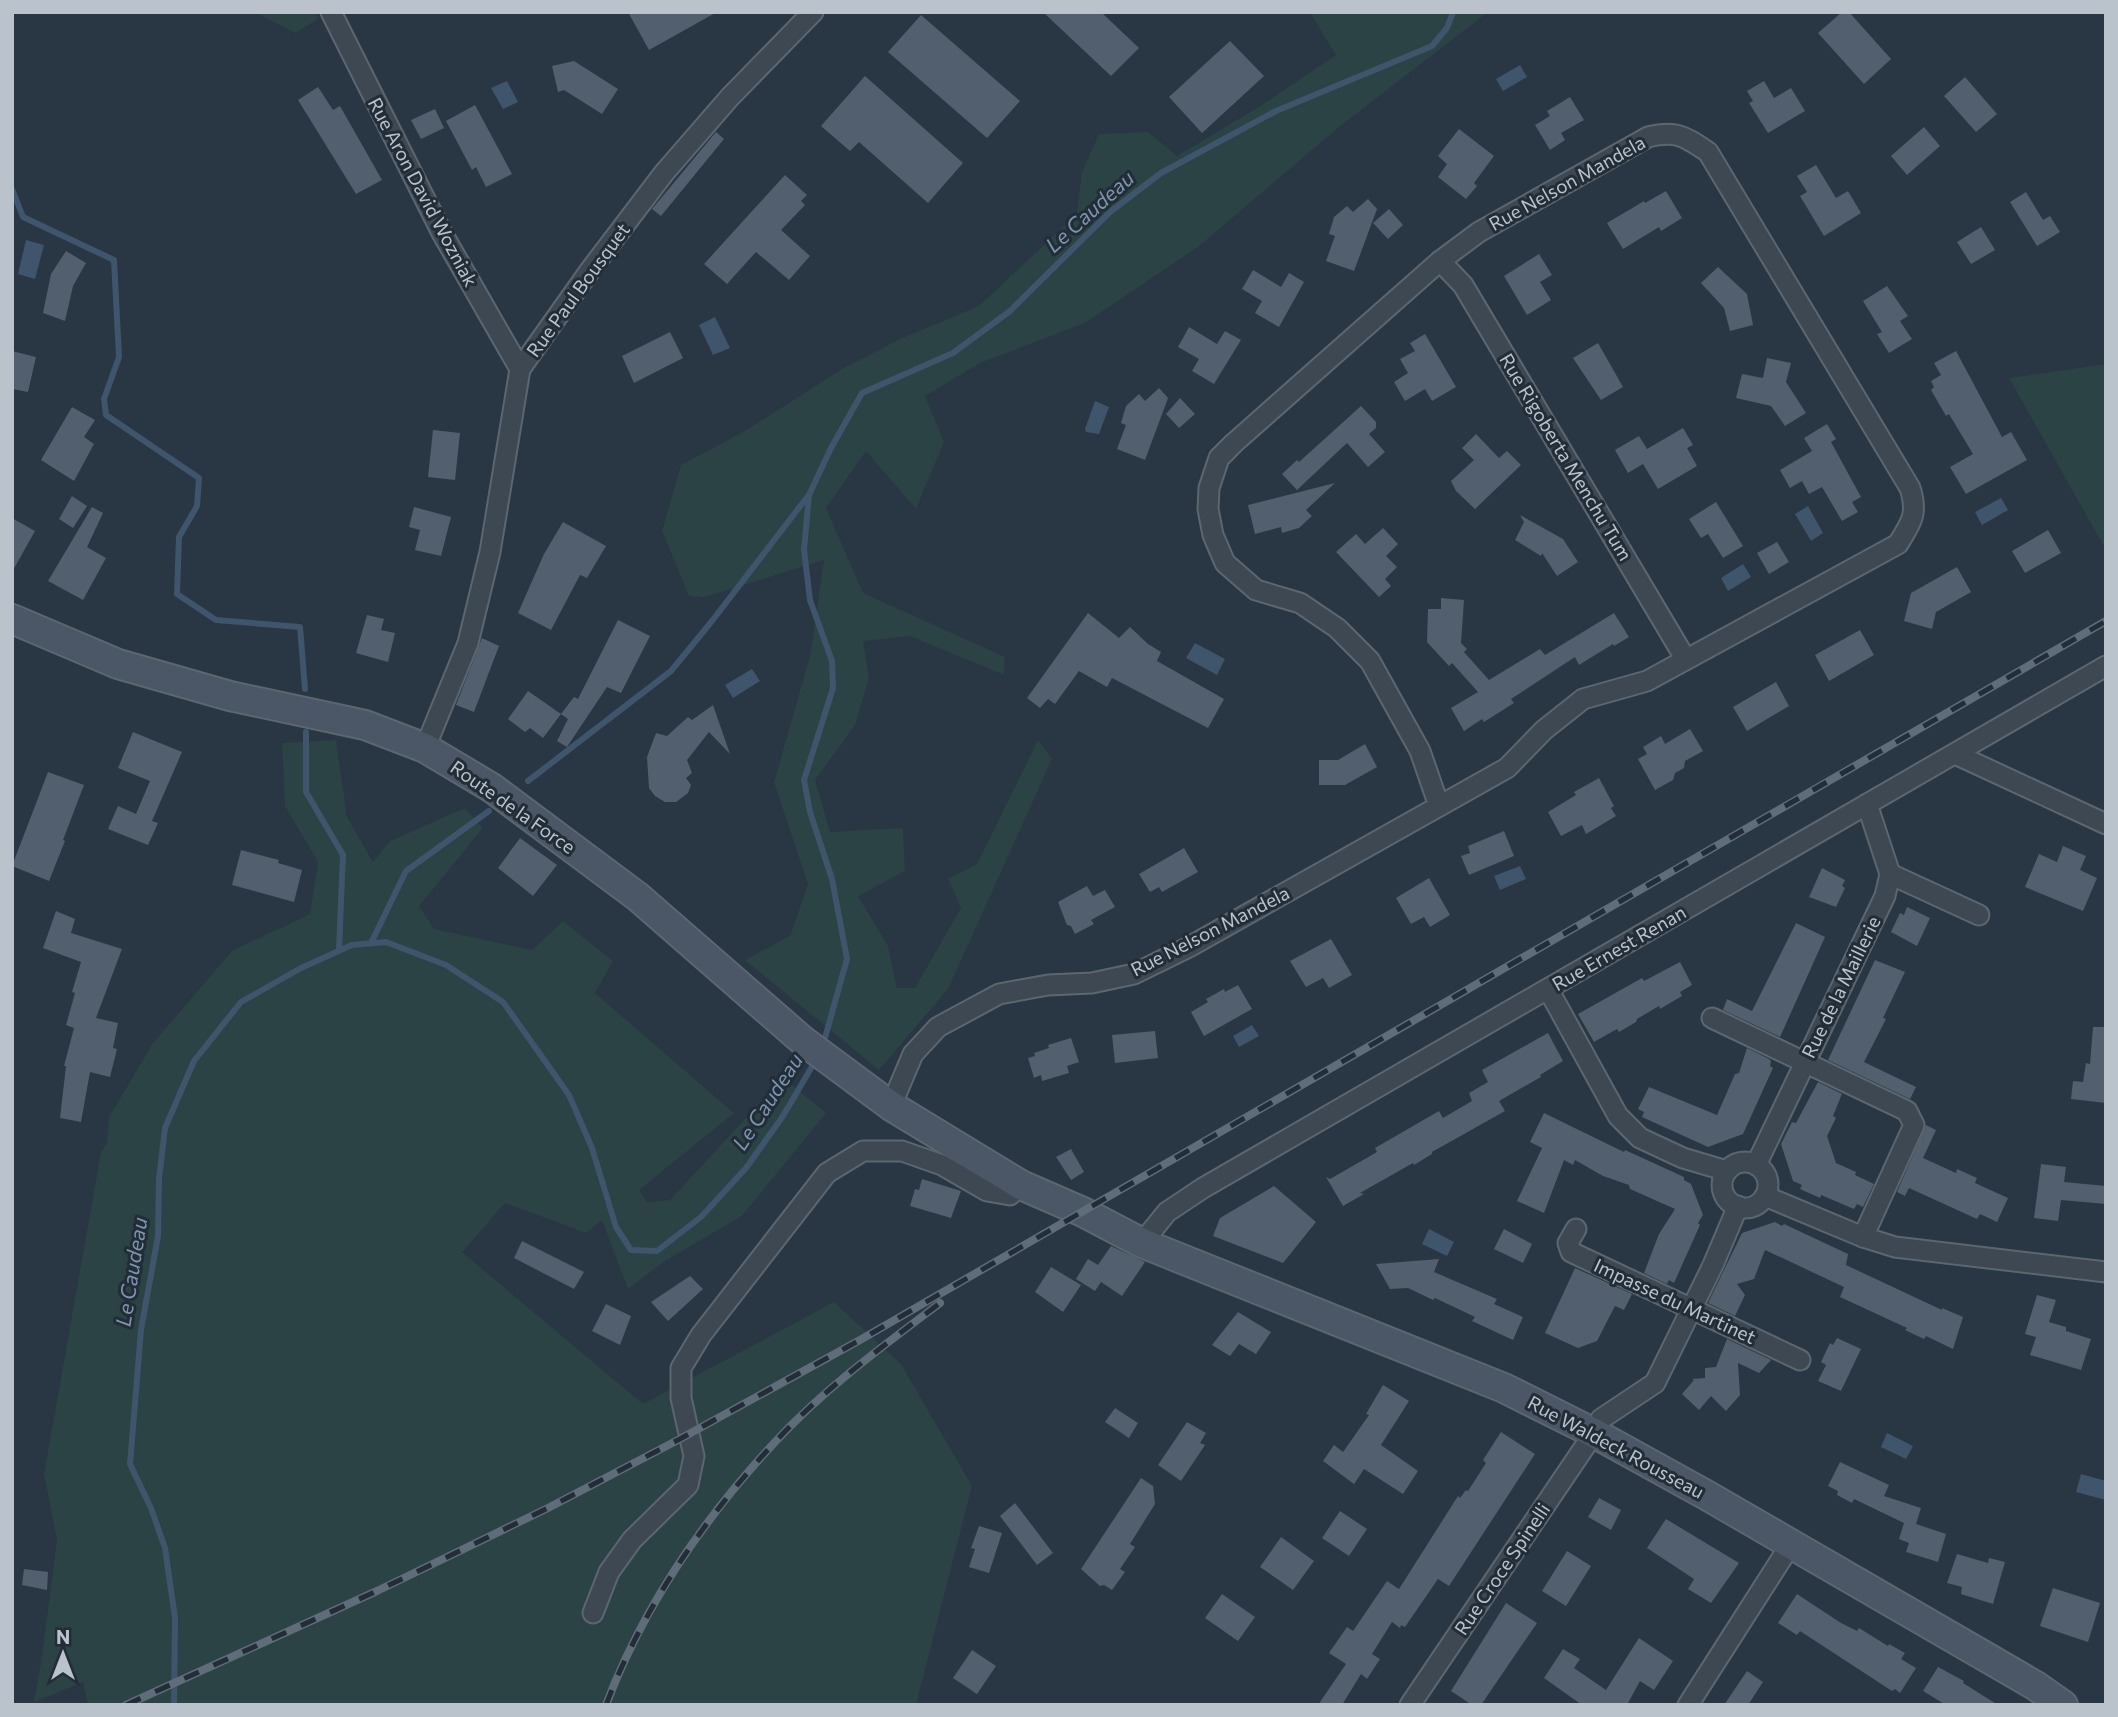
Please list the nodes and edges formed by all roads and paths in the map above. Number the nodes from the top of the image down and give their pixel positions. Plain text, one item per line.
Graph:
1 (331, 12) edge
2 (813, 12) edge
3 (1440, 261) junction
4 (520, 369) junction
5 (12, 619) edge
6 (1685, 658) junction
7 (2106, 666) edge
8 (425, 748) junction
9 (1955, 754) junction
10 (1867, 804) junction
11 (1439, 806) junction
12 (2106, 824) edge
13 (1890, 874) junction
14 (1979, 915) dead end
15 (1548, 989) junction
16 (1712, 1018) dead end
17 (1804, 1063) junction
18 (891, 1106) junction
19 (1756, 1165) junction
20 (1727, 1171) junction
21 (1021, 1185) junction
22 (1765, 1196) junction
23 (1738, 1206) junction
24 (1576, 1229) dead end
25 (1864, 1237) junction
26 (1142, 1242) junction
27 (2106, 1272) edge
28 (1691, 1309) junction
29 (1800, 1360) dead end
30 (1594, 1433) junction
31 (1791, 1544) junction
32 (593, 1613) dead end
33 (1410, 1705) edge
34 (1688, 1705) edge
35 (2063, 1705) edge

1 - 4 street, Rue Aron David Wozniak
2 - 4 street, Rue Paul Bousquet
3 - 6 street, Rue Rigoberta Menchu Tum
3 - 6 street, Rue Nelson Mandela
3 - 11 street, Rue Nelson Mandela
4 - 8 street, Rue Paul Bousquet
5 - 8 street, Route de la Force
6 - 11 street, Rue Nelson Mandela
7 - 9 street, Rue Ernest Renan
8 - 18 street, Route de la Force
9 - 10 street, Rue Ernest Renan
9 - 12 street
10 - 13 street
10 - 15 street, Rue Ernest Renan
11 - 18 street, Rue Nelson Mandela
13 - 14 street
13 - 17 street, Rue de la Maillerie
15 - 20 street
15 - 26 street, Rue Ernest Renan
16 - 17 street
17 - 19 street, Rue de la Maillerie
17 - 25 street
18 - 21 street, Route de la Force
19 - 20 street
19 - 22 street
20 - 23 street
21 - 26 street, Rue Waldeck Rousseau
21 - 32 street
22 - 23 street
22 - 25 street
23 - 28 street
24 - 28 street, Impasse du Martinet
25 - 27 street
26 - 30 street, Rue Waldeck Rousseau
28 - 29 street, Impasse du Martinet
28 - 30 street
30 - 31 street, Rue Waldeck Rousseau
30 - 33 street, Rue Croce Spinelli
31 - 34 street
31 - 35 street, Rue Waldeck Rousseau

